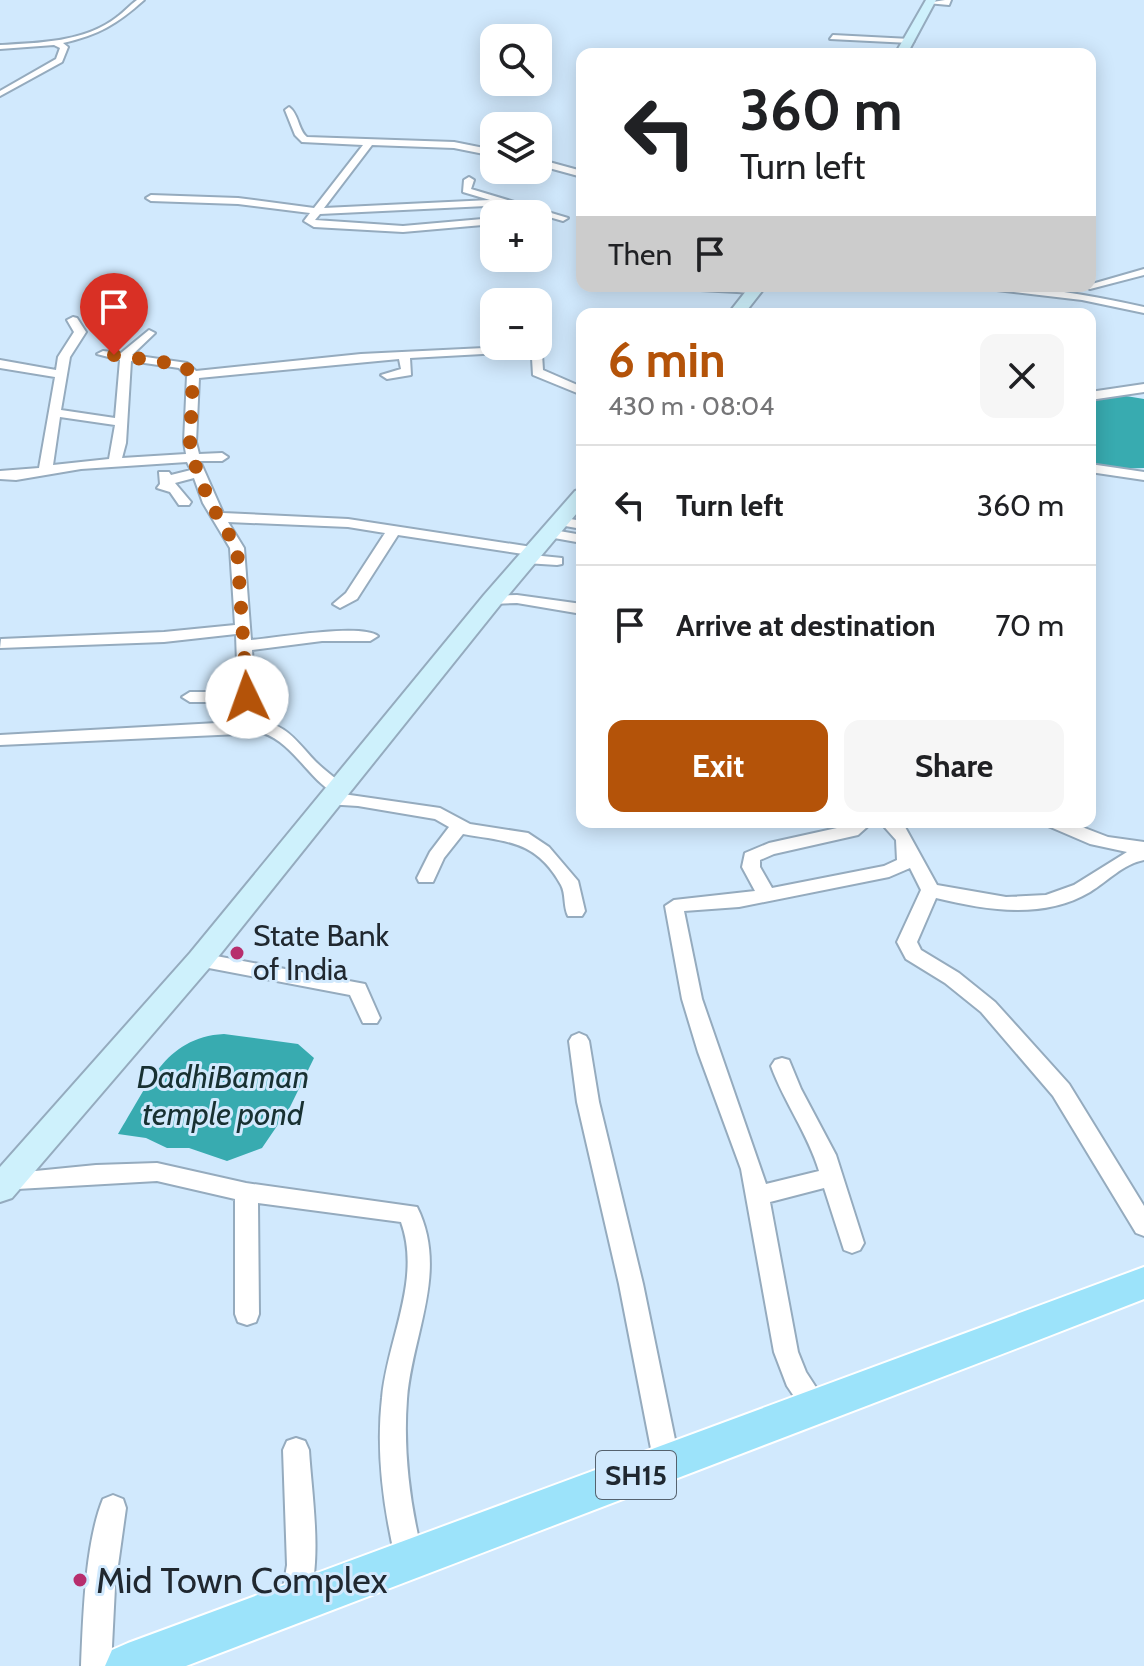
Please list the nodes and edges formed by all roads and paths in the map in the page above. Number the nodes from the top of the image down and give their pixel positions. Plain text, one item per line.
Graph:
1 (141, 0) edge
2 (948, 0) edge
3 (1043, 0) edge
4 (1073, 0) edge
5 (930, 2) edge
6 (833, 37) dead end
7 (910, 41) junction
8 (57, 43) junction
9 (0, 47) edge
10 (905, 48) edge
11 (0, 94) edge
12 (289, 110) dead end
13 (370, 142) junction
14 (480, 150) edge
15 (552, 160) edge
16 (576, 161) edge
17 (552, 164) edge
18 (576, 172) edge
19 (469, 180) dead end
20 (151, 198) dead end
21 (503, 200) edge
22 (480, 203) edge
23 (317, 211) junction
24 (552, 214) edge
25 (552, 219) edge
26 (480, 222) edge
27 (1144, 272) edge
28 (1096, 284) edge
29 (753, 292) edge
30 (1038, 292) edge
31 (1072, 292) edge
32 (1063, 295) junction
33 (741, 308) edge
34 (1144, 310) edge
35 (73, 320) dead end
36 (149, 333) dead end
37 (374, 342) dead end
38 (103, 354) dead end
39 (404, 356) junction
40 (381, 357) junction
41 (126, 358) junction
42 (0, 364) edge
43 (61, 374) junction
44 (193, 375) junction
45 (387, 375) dead end
46 (576, 388) edge
47 (1144, 388) edge
48 (1096, 395) edge
49 (56, 413) junction
50 (120, 422) junction
51 (222, 457) dead end
52 (193, 458) junction
53 (118, 463) junction
54 (1096, 469) edge
55 (45, 473) junction
56 (197, 473) junction
57 (0, 475) edge
58 (1144, 476) edge
59 (184, 502) dead end
60 (220, 517) junction
61 (561, 523) edge
62 (393, 531) junction
63 (557, 561) dead end
64 (492, 600) junction
65 (340, 604) dead end
66 (576, 608) edge
67 (243, 629) junction
68 (370, 636) dead end
69 (1, 644) edge
70 (244, 647) junction
71 (190, 697) dead end
72 (247, 697) junction
73 (243, 727) junction
74 (0, 740) edge
75 (336, 795) junction
76 (460, 826) junction
77 (856, 828) edge
78 (895, 828) edge
79 (1070, 828) edge
80 (1144, 847) edge
81 (910, 851) junction
82 (1144, 854) edge
83 (426, 878) dead end
84 (930, 890) junction
85 (766, 894) junction
86 (575, 911) dead end
87 (200, 960) junction
88 (370, 1018) dead end
89 (579, 1041) dead end
90 (782, 1066) dead end
91 (830, 1177) junction
92 (3, 1186) edge
93 (246, 1192) junction
94 (756, 1196) junction
95 (1144, 1226) edge
96 (852, 1243) dead end
97 (1144, 1283) edge
98 (247, 1314) dead end
99 (817, 1409) junction
100 (296, 1450) dead end
101 (667, 1464) junction
102 (113, 1508) dead end
103 (409, 1557) junction
104 (295, 1601) junction
105 (96, 1666) edge
106 (128, 1666) edge

1 - 8 street
2 - 5 street
3 - 4 street
5 - 7 street
6 - 7 street
7 - 10 street
8 - 9 street
8 - 11 street
12 - 13 street
13 - 14 street
13 - 23 street
15 - 16 street
17 - 18 street
19 - 21 street
20 - 23 street
22 - 23 street
23 - 26 street
24 - 25 street
27 - 28 street
29 - 33 street
30 - 32 street
31 - 32 street
32 - 34 street
35 - 43 street
36 - 41 street
37 - 40 street
38 - 41 street
39 - 40 street
39 - 45 street
39 - 46 street
40 - 44 street
41 - 44 street
41 - 50 street
42 - 43 street
43 - 49 street
44 - 52 street
47 - 48 street
49 - 50 street
49 - 55 street
50 - 53 street
51 - 52 street
52 - 53 street
52 - 56 street
53 - 55 street
54 - 58 street
55 - 57 street
56 - 59 street
56 - 60 street
60 - 62 street
60 - 67 street
61 - 62 street
61 - 63 street
61 - 64 street
62 - 65 street
64 - 66 street
64 - 75 street
67 - 69 street
67 - 70 street
68 - 70 street
70 - 72 street
71 - 72 street
72 - 73 street
73 - 74 street
73 - 75 street
75 - 76 street
75 - 87 street
76 - 83 street
76 - 86 street
77 - 85 street
78 - 81 street
79 - 80 street
81 - 84 street
81 - 85 street
82 - 84 street
84 - 95 street
85 - 94 street
87 - 88 street
87 - 92 street
89 - 101 street
90 - 91 street
91 - 94 street
91 - 96 street
92 - 93 street
93 - 98 street
93 - 103 street
94 - 99 street
97 - 99 main road, SH15
99 - 101 main road, SH15
100 - 104 street
101 - 103 main road, SH15
102 - 105 street
103 - 104 main road, SH15
104 - 106 main road, SH15

